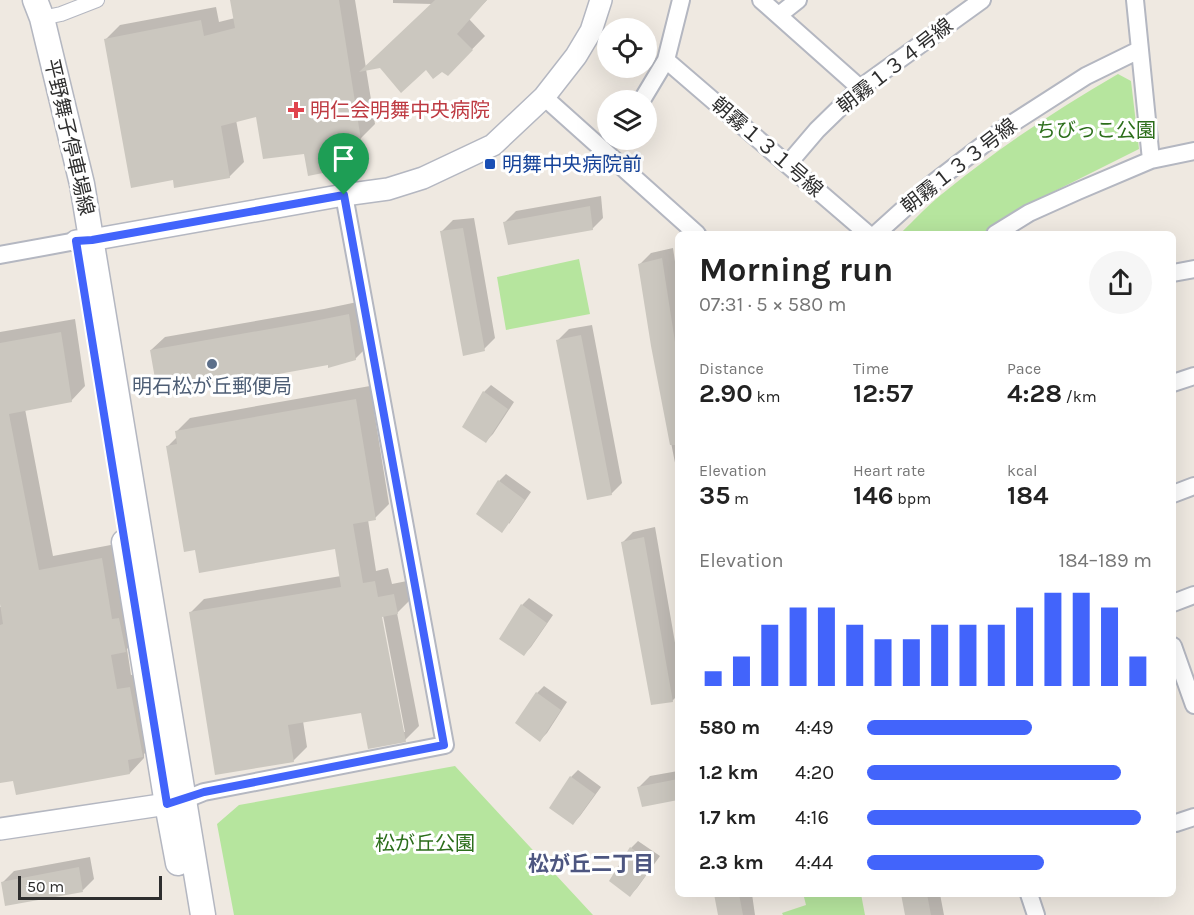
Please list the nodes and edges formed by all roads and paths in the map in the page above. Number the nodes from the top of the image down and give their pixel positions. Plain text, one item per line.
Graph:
1 (23, 0) edge
2 (97, 0) edge
3 (601, 0) edge
4 (681, 0) edge
5 (760, 0) edge
6 (798, 0) edge
7 (982, 0) edge
8 (1135, 0) edge
9 (38, 9) edge
10 (779, 15) junction
11 (1139, 50) junction
12 (666, 60) junction
13 (860, 88) junction
14 (648, 90) edge
15 (544, 97) junction
16 (597, 137) edge
17 (612, 150) edge
18 (1194, 151) edge
19 (1151, 160) junction
20 (788, 164) junction
21 (344, 195) junction
22 (694, 231) edge
23 (865, 231) edge
24 (879, 231) edge
25 (1000, 231) edge
26 (84, 240) junction
27 (0, 255) edge
28 (1194, 268) edge
29 (1176, 272) edge
30 (1194, 376) edge
31 (1176, 382) edge
32 (1194, 486) edge
33 (1176, 493) edge
34 (1194, 595) edge
35 (1176, 602) edge
36 (1176, 654) edge
37 (1194, 705) edge
38 (175, 802) junction
39 (1194, 817) edge
40 (1176, 823) dead end
41 (0, 829) edge
42 (1030, 897) edge
43 (188, 915) edge
44 (203, 915) edge
45 (1036, 915) edge

1 - 26 main road, 平野舞子停車場線
2 - 9 street
3 - 15 street
4 - 12 street
5 - 10 street
6 - 10 street
7 - 13 street, 朝霧１３４号線
8 - 11 street
9 - 26 main road, 平野舞子停車場線
10 - 13 street
11 - 19 street
11 - 24 street, 朝霧１３３号線
12 - 14 street
12 - 20 street, 朝霧１３１号線
13 - 20 street, 朝霧１３４号線
15 - 16 street
15 - 21 street
17 - 22 street
18 - 19 street
19 - 25 street
20 - 23 street, 朝霧１３１号線
21 - 26 street
21 - 38 street
26 - 27 street
26 - 38 main road, 平野舞子停車場線
28 - 29 street
30 - 31 street
32 - 33 street
34 - 35 street
36 - 37 street
38 - 41 street
38 - 43 main road, 平野舞子停車場線
38 - 44 main road, 平野舞子停車場線
39 - 40 street
42 - 45 street

